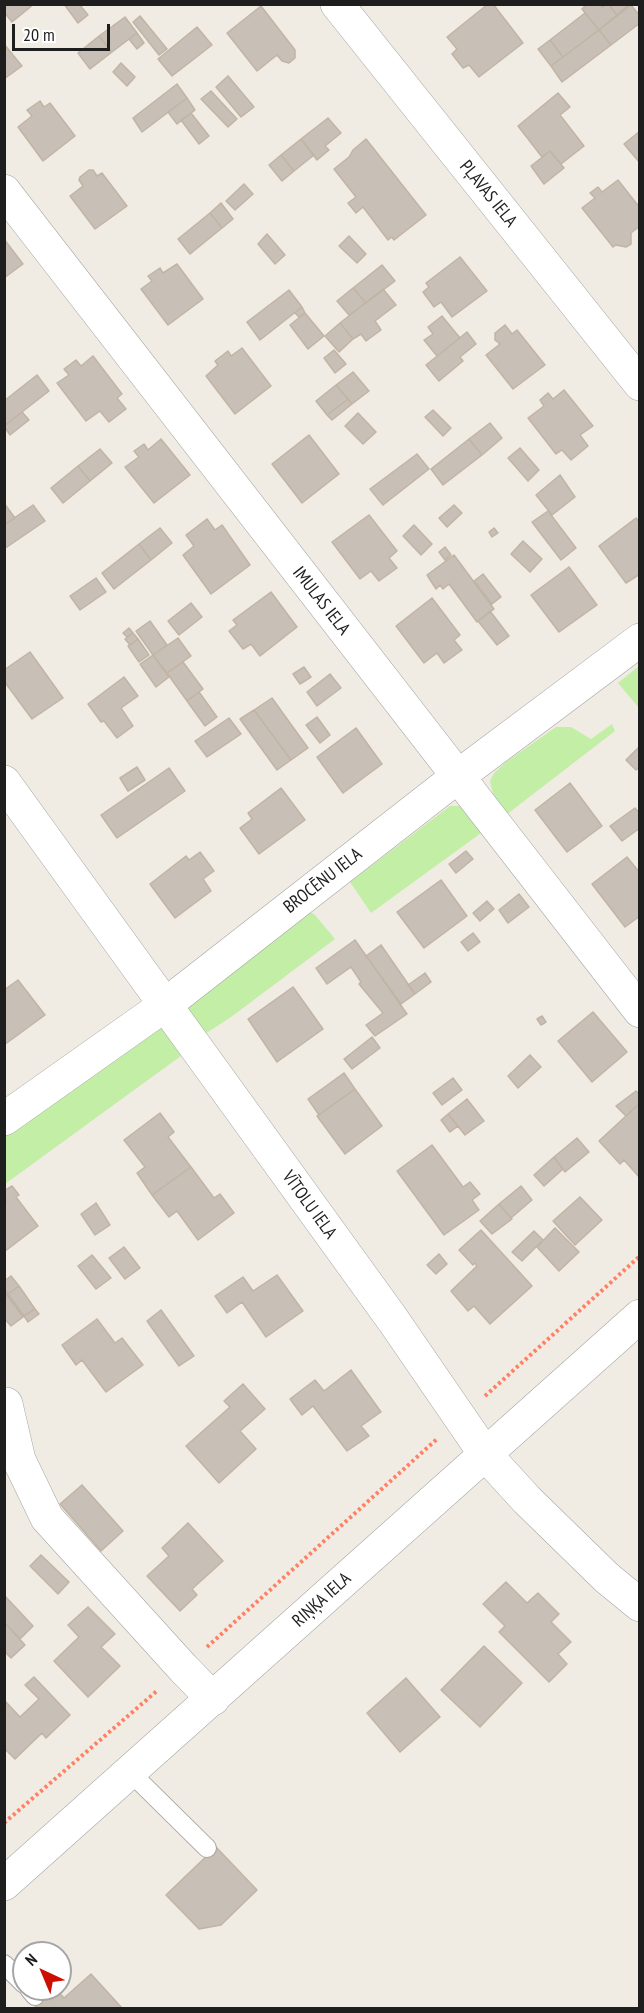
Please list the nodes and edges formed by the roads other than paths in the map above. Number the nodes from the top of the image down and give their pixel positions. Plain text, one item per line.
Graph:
1 (337, 4) edge
2 (4, 191) edge
3 (639, 384) edge
4 (639, 640) edge
5 (457, 777) junction
6 (4, 782) edge
7 (165, 1005) junction
8 (639, 1011) edge
9 (4, 1119) edge
10 (639, 1316) edge
11 (6, 1404) edge
12 (485, 1454) junction
13 (639, 1605) edge
14 (213, 1698) junction
15 (130, 1772) junction
16 (207, 1848) dead end
17 (4, 1884) edge

1 - 3 street, PĻAVAS IELA
2 - 5 street, IMULAS IELA
4 - 5 street, BROCĒNU IELA
5 - 7 street, BROCĒNU IELA
5 - 8 street, IMULAS IELA
6 - 7 street, VĪTOLU IELA
7 - 9 street, BROCĒNU IELA
7 - 12 street, VĪTOLU IELA
10 - 12 street, RIŅĶA IELA
11 - 14 street
12 - 13 street, VĪTOLU IELA
12 - 14 street, RIŅĶA IELA
14 - 15 street, RIŅĶA IELA
15 - 16 lane
15 - 17 street, RIŅĶA IELA

